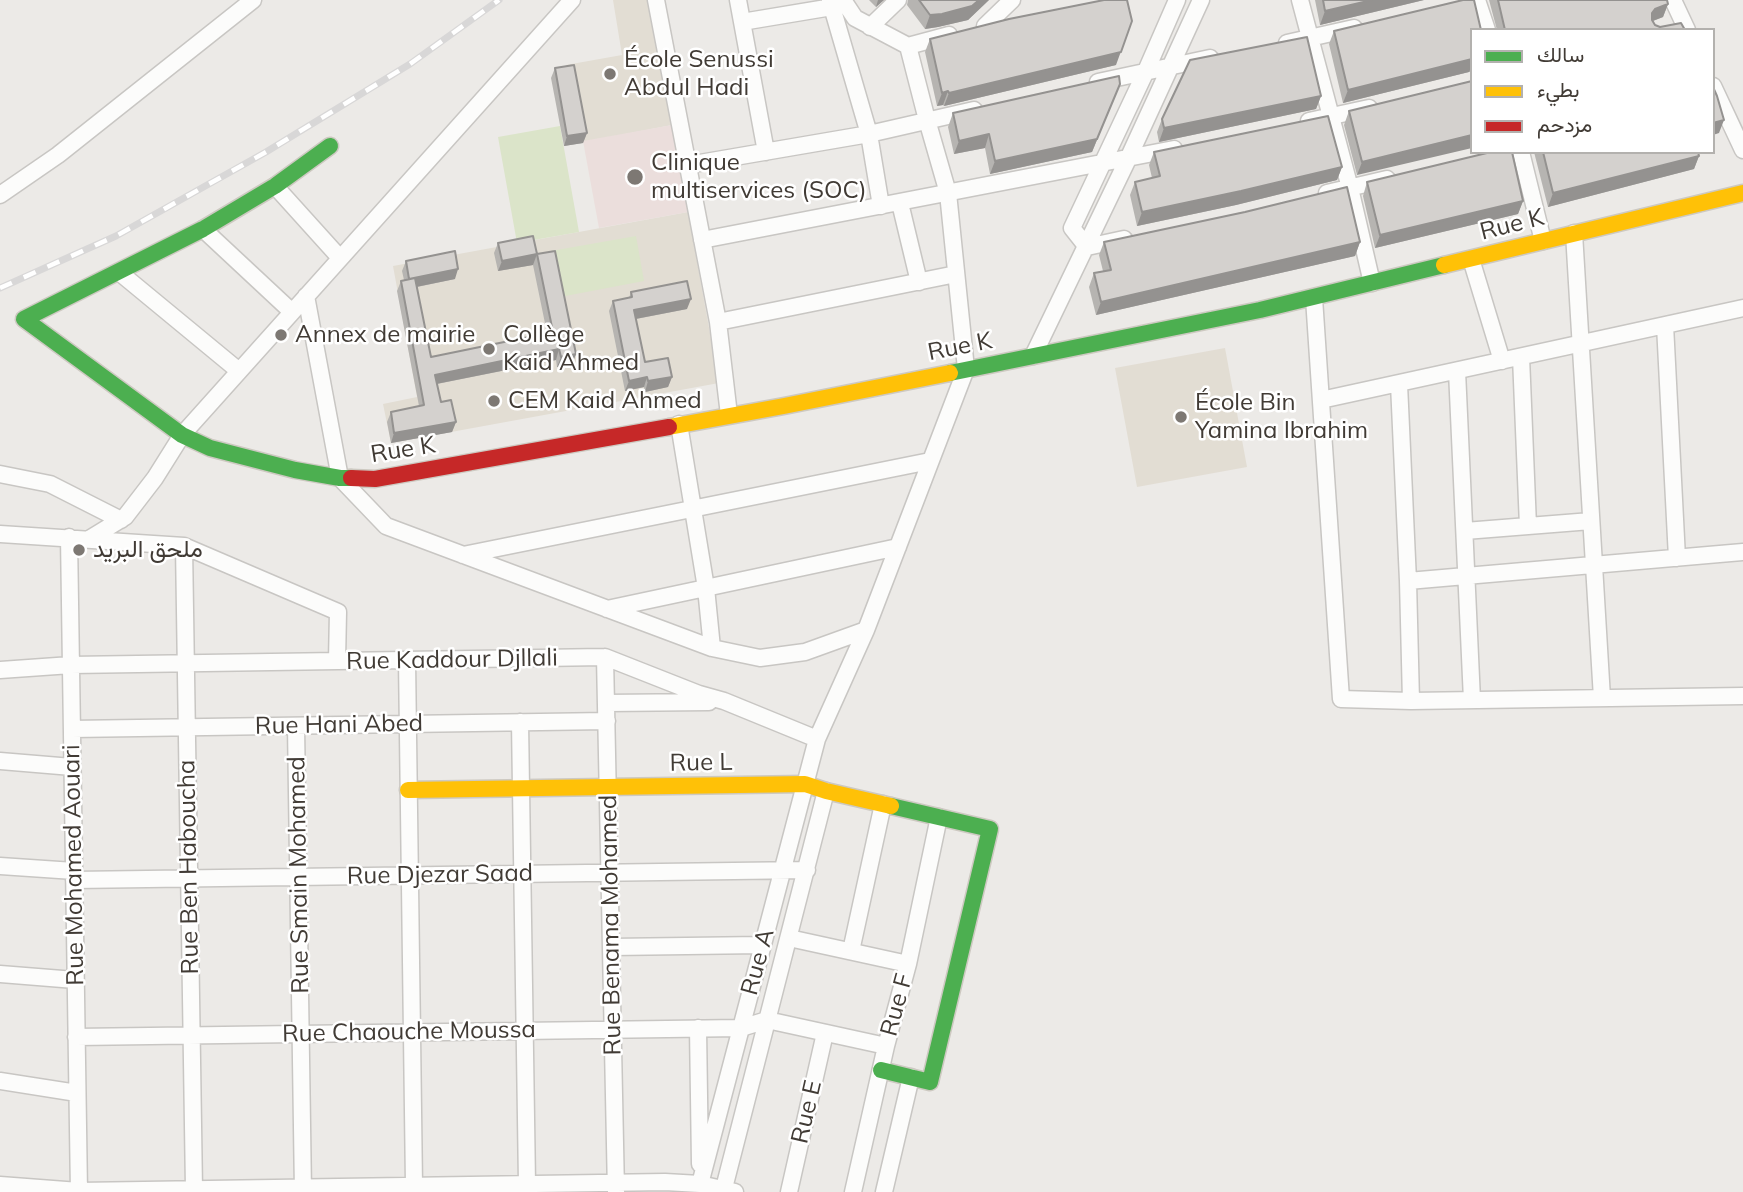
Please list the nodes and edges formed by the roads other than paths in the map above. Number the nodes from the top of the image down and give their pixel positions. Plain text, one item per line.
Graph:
1 (253, 0) edge
2 (572, 0) edge
3 (656, 0) edge
4 (738, 0) edge
5 (898, 0) edge
6 (1012, 0) edge
7 (1177, 0) edge
8 (1200, 0) edge
9 (1300, 0) edge
10 (1477, 0) edge
11 (1673, 0) edge
12 (835, 2) edge
13 (1011, 21) edge
14 (743, 22) junction
15 (1363, 25) edge
16 (1685, 26) edge
17 (870, 27) junction
18 (1666, 27) edge
19 (1486, 28) edge
20 (972, 29) junction
21 (1310, 38) junction
22 (908, 46) junction
23 (1272, 46) edge
24 (1220, 56) edge
25 (1169, 66) junction
26 (1146, 71) junction
27 (1081, 86) edge
28 (1715, 93) edge
29 (1380, 105) edge
30 (991, 106) edge
31 (1331, 117) junction
32 (927, 120) junction
33 (1290, 125) edge
34 (869, 134) junction
35 (1196, 145) edge
36 (330, 146) dead end
37 (1743, 149) edge
38 (766, 152) junction
39 (1521, 154) edge
40 (1128, 159) junction
41 (1102, 164) junction
42 (688, 165) junction
43 (1405, 175) edge
44 (275, 186) junction
45 (1350, 188) junction
46 (1743, 192) edge
47 (948, 193) junction
48 (0, 195) edge
49 (1313, 197) edge
50 (900, 203) junction
51 (881, 206) junction
52 (203, 229) junction
53 (1574, 233) junction
54 (1137, 236) edge
55 (702, 240) junction
56 (1543, 241) junction
57 (1087, 247) junction
58 (340, 258) junction
59 (1472, 259) junction
60 (118, 272) junction
61 (956, 274) junction
62 (919, 282) junction
63 (1373, 283) junction
64 (306, 296) junction
65 (1314, 298) junction
66 (1743, 308) edge
67 (292, 312) junction
68 (718, 322) junction
69 (1665, 325) junction
70 (1581, 344) junction
71 (1033, 356) junction
72 (1521, 357) junction
73 (1502, 361) junction
74 (966, 369) junction
75 (239, 371) junction
76 (1457, 371) junction
77 (1399, 384) junction
78 (1321, 400) junction
79 (729, 415) junction
80 (680, 424) junction
81 (182, 435) junction
82 (930, 461) junction
83 (0, 474) edge
84 (340, 478) junction
85 (692, 509) junction
86 (121, 520) junction
87 (1591, 522) junction
88 (1528, 526) junction
89 (1465, 531) junction
90 (0, 534) edge
91 (69, 537) junction
92 (89, 539) junction
93 (184, 545) junction
94 (898, 547) junction
95 (1743, 552) edge
96 (463, 555) junction
97 (1676, 558) junction
98 (1594, 565) junction
99 (1467, 576) junction
100 (1408, 581) junction
101 (706, 588) junction
102 (607, 609) junction
103 (866, 631) junction
104 (712, 648) junction
105 (605, 657) junction
106 (407, 660) junction
107 (337, 661) junction
108 (186, 663) junction
109 (71, 665) junction
110 (0, 670) edge
111 (1743, 696) edge
112 (1602, 698) junction
113 (1472, 700) junction
114 (724, 701) junction
115 (1411, 701) junction
116 (606, 703) junction
117 (607, 721) junction
118 (520, 722) junction
119 (408, 724) junction
120 (296, 726) junction
121 (187, 727) junction
122 (72, 729) junction
123 (817, 739) junction
124 (0, 761) edge
125 (72, 767) junction
126 (805, 784) junction
127 (608, 787) junction
128 (521, 788) junction
129 (408, 790) junction
130 (827, 791) junction
131 (883, 804) junction
132 (939, 817) junction
133 (0, 866) edge
134 (783, 870) junction
135 (807, 870) junction
136 (610, 873) junction
137 (522, 874) junction
138 (74, 876) junction
139 (410, 876) junction
140 (299, 877) junction
141 (189, 879) junction
142 (788, 942) junction
143 (763, 943) junction
144 (611, 947) junction
145 (851, 951) junction
146 (908, 964) junction
147 (0, 974) edge
148 (75, 980) junction
149 (767, 1020) junction
150 (698, 1028) junction
151 (741, 1028) junction
152 (613, 1029) junction
153 (524, 1031) junction
154 (412, 1032) junction
155 (825, 1033) junction
156 (301, 1034) junction
157 (191, 1035) junction
158 (76, 1037) junction
159 (886, 1046) junction
160 (881, 1070) junction
161 (911, 1077) junction
162 (0, 1081) edge
163 (77, 1093) junction
164 (527, 1184) junction
165 (700, 1184) junction
166 (0, 1185) edge
167 (414, 1186) junction
168 (616, 1187) edge
169 (665, 1187) edge
170 (565, 1188) edge
171 (194, 1189) junction
172 (303, 1190) edge
173 (79, 1191) edge
174 (727, 1191) edge
175 (789, 1192) edge
176 (853, 1192) edge
177 (884, 1192) edge

1 - 48 street
2 - 58 street
3 - 42 street
4 - 14 street
5 - 17 street
6 - 20 street
7 - 26 street
8 - 25 street
9 - 21 street
10 - 19 street
11 - 16 street
12 - 14 street
12 - 17 street
12 - 34 street
13 - 20 street
14 - 38 street
15 - 21 street
16 - 18 street
17 - 22 street
20 - 22 street
21 - 23 street
21 - 31 street
22 - 32 street
24 - 25 street
25 - 26 street
25 - 40 street
26 - 27 street
26 - 41 street
28 - 37 street
29 - 31 street
30 - 32 street
31 - 33 street
31 - 45 street
32 - 34 street
32 - 47 street
34 - 38 street
34 - 51 street
35 - 40 street
36 - 44 street
38 - 42 street
39 - 56 street
40 - 41 street
40 - 57 street
41 - 47 street
41 - 57 street
42 - 55 street
43 - 45 street
44 - 52 street
44 - 58 street
45 - 49 street
45 - 63 street
46 - 53 street, Rue K
47 - 50 street
47 - 61 street
50 - 51 street
50 - 62 street
51 - 55 street
52 - 60 street
52 - 67 street
53 - 56 street, Rue K
53 - 70 street
54 - 57 street
55 - 68 street
56 - 59 street, Rue K
57 - 71 street
58 - 64 street
59 - 63 street, Rue K
59 - 73 street
60 - 75 street
60 - 81 street, Rue K
61 - 62 street
61 - 74 street
62 - 68 street
63 - 65 street, Rue K
64 - 67 street
64 - 84 street
65 - 71 street, Rue K
65 - 78 street
66 - 69 street
67 - 75 street
68 - 79 street
69 - 70 street
69 - 97 street
70 - 72 street
70 - 87 street
71 - 74 street, Rue K
72 - 73 street
72 - 88 street
73 - 76 street
74 - 79 street, Rue K
74 - 82 street, Rue A
75 - 81 street
76 - 77 street
76 - 89 street
77 - 78 street
77 - 100 street
78 - 115 street
79 - 80 street, Rue K
80 - 84 street, Rue K
80 - 85 street
81 - 84 street, Rue K
81 - 86 street
82 - 85 street
82 - 94 street, Rue A
83 - 86 street
84 - 96 street
85 - 96 street
85 - 101 street
86 - 92 street
87 - 88 street
87 - 98 street
88 - 89 street
89 - 99 street
90 - 91 street
91 - 92 street
91 - 109 street, Rue Mohamed Aouari
92 - 93 street
93 - 107 street
93 - 108 street, Rue Ben Haboucha
94 - 101 street
94 - 103 street, Rue A
95 - 97 street
96 - 102 street
97 - 98 street
98 - 99 street
98 - 112 street
99 - 100 street
99 - 113 street
100 - 115 street
101 - 102 street
101 - 104 street
102 - 104 street
103 - 104 street
103 - 123 street, Rue A
105 - 106 street, Rue Kaddour Djllali
105 - 114 street, Rue Kaddour Djllali
105 - 116 street, Rue Benama Mohamed
106 - 107 street, Rue Kaddour Djllali
106 - 119 street
107 - 108 street, Rue Kaddour Djllali
108 - 109 street, Rue Kaddour Djllali
108 - 121 street, Rue Ben Haboucha
109 - 110 street, Rue Kaddour Djllali
109 - 122 street, Rue Mohamed Aouari
111 - 112 street
112 - 113 street
113 - 115 street
114 - 116 street
114 - 123 street, Rue Kaddour Djllali
116 - 117 street, Rue Benama Mohamed
117 - 118 street, Rue Hani Abed
117 - 127 street, Rue Benama Mohamed
118 - 119 street, Rue Hani Abed
118 - 128 street
119 - 120 street, Rue Hani Abed
119 - 129 street
120 - 121 street, Rue Hani Abed
120 - 140 street, Rue Smain Mohamed
121 - 122 street, Rue Hani Abed
121 - 141 street, Rue Ben Haboucha
122 - 125 street, Rue Mohamed Aouari
123 - 126 street, Rue A
124 - 125 street
125 - 138 street, Rue Mohamed Aouari
126 - 127 street, Rue L
126 - 130 street, Rue L
126 - 134 street, Rue A
127 - 128 street, Rue L
127 - 136 street, Rue Benama Mohamed
128 - 129 street, Rue L
128 - 137 street
129 - 139 street
130 - 131 street, Rue L
130 - 135 street
131 - 132 street, Rue L
131 - 145 street
132 - 146 street, Rue F
132 - 161 street, Rue L
133 - 138 street, Rue Djezar Saad
134 - 135 street, Rue Djezar Saad
134 - 136 street, Rue Djezar Saad
134 - 143 street, Rue A
135 - 142 street
136 - 137 street, Rue Djezar Saad
136 - 144 street, Rue Benama Mohamed
137 - 139 street, Rue Djezar Saad
137 - 153 street
138 - 141 street, Rue Djezar Saad
138 - 148 street, Rue Mohamed Aouari
139 - 140 street, Rue Djezar Saad
139 - 154 street
140 - 141 street, Rue Djezar Saad
140 - 156 street, Rue Smain Mohamed
141 - 157 street, Rue Ben Haboucha
142 - 143 street
142 - 145 street
142 - 149 street
143 - 144 street
143 - 151 street, Rue A
144 - 152 street, Rue Benama Mohamed
145 - 146 street
146 - 159 street, Rue F
147 - 148 street
148 - 158 street, Rue Mohamed Aouari
149 - 151 street, Rue Chaouche Moussa
149 - 155 street
149 - 174 street
150 - 151 street, Rue Chaouche Moussa
150 - 152 street, Rue Chaouche Moussa
150 - 165 street
151 - 165 street, Rue A
152 - 153 street, Rue Chaouche Moussa
152 - 168 street, Rue Benama Mohamed
153 - 154 street, Rue Chaouche Moussa
153 - 164 street
154 - 156 street, Rue Chaouche Moussa
154 - 167 street
155 - 159 street
155 - 175 street, Rue E
156 - 157 street, Rue Chaouche Moussa
156 - 172 street, Rue Smain Mohamed
157 - 158 street, Rue Chaouche Moussa
157 - 171 street, Rue Ben Haboucha
158 - 163 street, Rue Mohamed Aouari
159 - 160 street, Rue F
160 - 161 street
160 - 176 street, Rue F
161 - 177 street
162 - 163 street
163 - 173 street, Rue Mohamed Aouari
164 - 167 street
164 - 170 street
165 - 169 street
165 - 174 street
166 - 173 street
167 - 172 street
168 - 169 street
168 - 170 street
171 - 172 street
171 - 173 street

